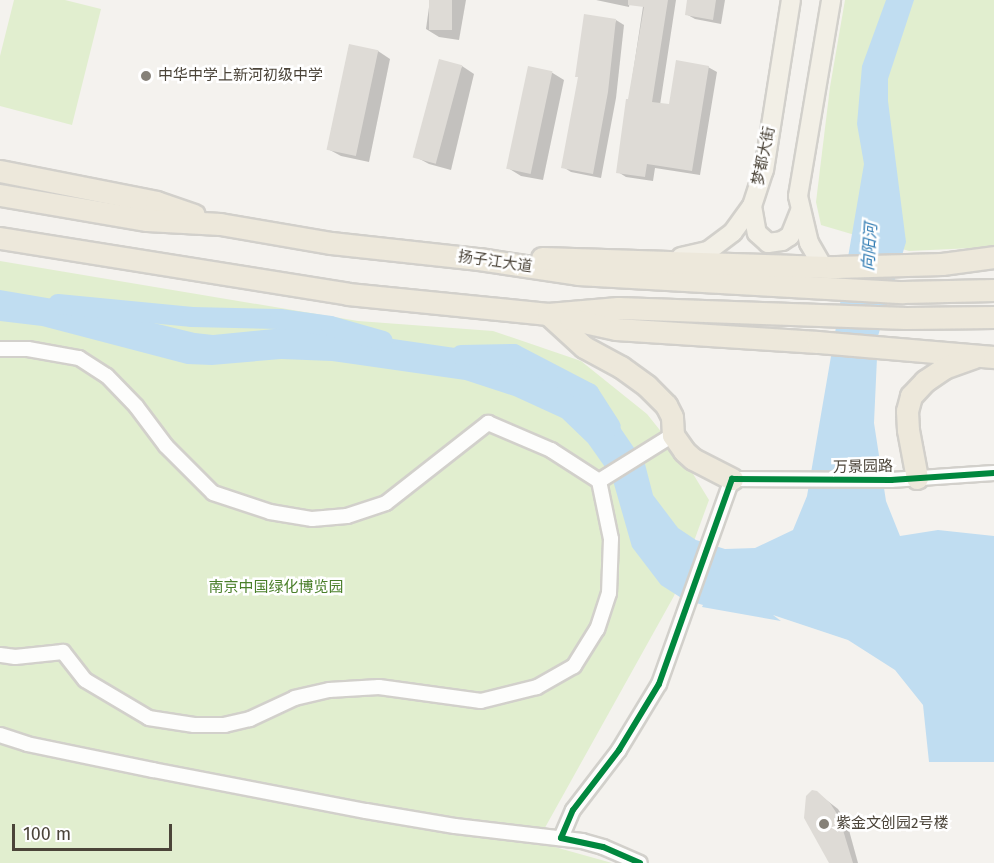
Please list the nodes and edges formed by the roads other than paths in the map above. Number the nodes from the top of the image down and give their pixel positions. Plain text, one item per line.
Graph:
1 (791, 0) edge
2 (831, 0) edge
3 (0, 171) edge
4 (0, 195) edge
5 (752, 206) junction
6 (800, 211) junction
7 (220, 225) junction
8 (0, 238) edge
9 (994, 257) edge
10 (479, 259) junction
11 (630, 261) junction
12 (830, 267) junction
13 (994, 290) edge
14 (549, 314) junction
15 (994, 317) edge
16 (0, 349) edge
17 (986, 357) edge
18 (672, 435) junction
19 (994, 473) edge
20 (917, 478) junction
21 (732, 479) junction
22 (599, 482) junction
23 (0, 655) edge
24 (0, 735) edge
25 (561, 838) junction
26 (640, 863) edge

1 - 5 main road, 梦都大街
2 - 6 main road
3 - 7 highway
4 - 7 highway, 扬子江大道
5 - 6 main road
5 - 11 main road, 梦都大街
6 - 12 main road
7 - 10 highway, 扬子江大道
8 - 14 highway
9 - 12 highway
10 - 11 highway
10 - 13 highway, 扬子江大道
11 - 12 highway
14 - 15 highway
14 - 17 highway
14 - 18 highway
16 - 22 street
17 - 20 highway
18 - 21 highway
18 - 22 street
19 - 20 street, 万景园路
20 - 21 street, 万景园路
21 - 25 street
22 - 23 street
24 - 25 street
25 - 26 street

